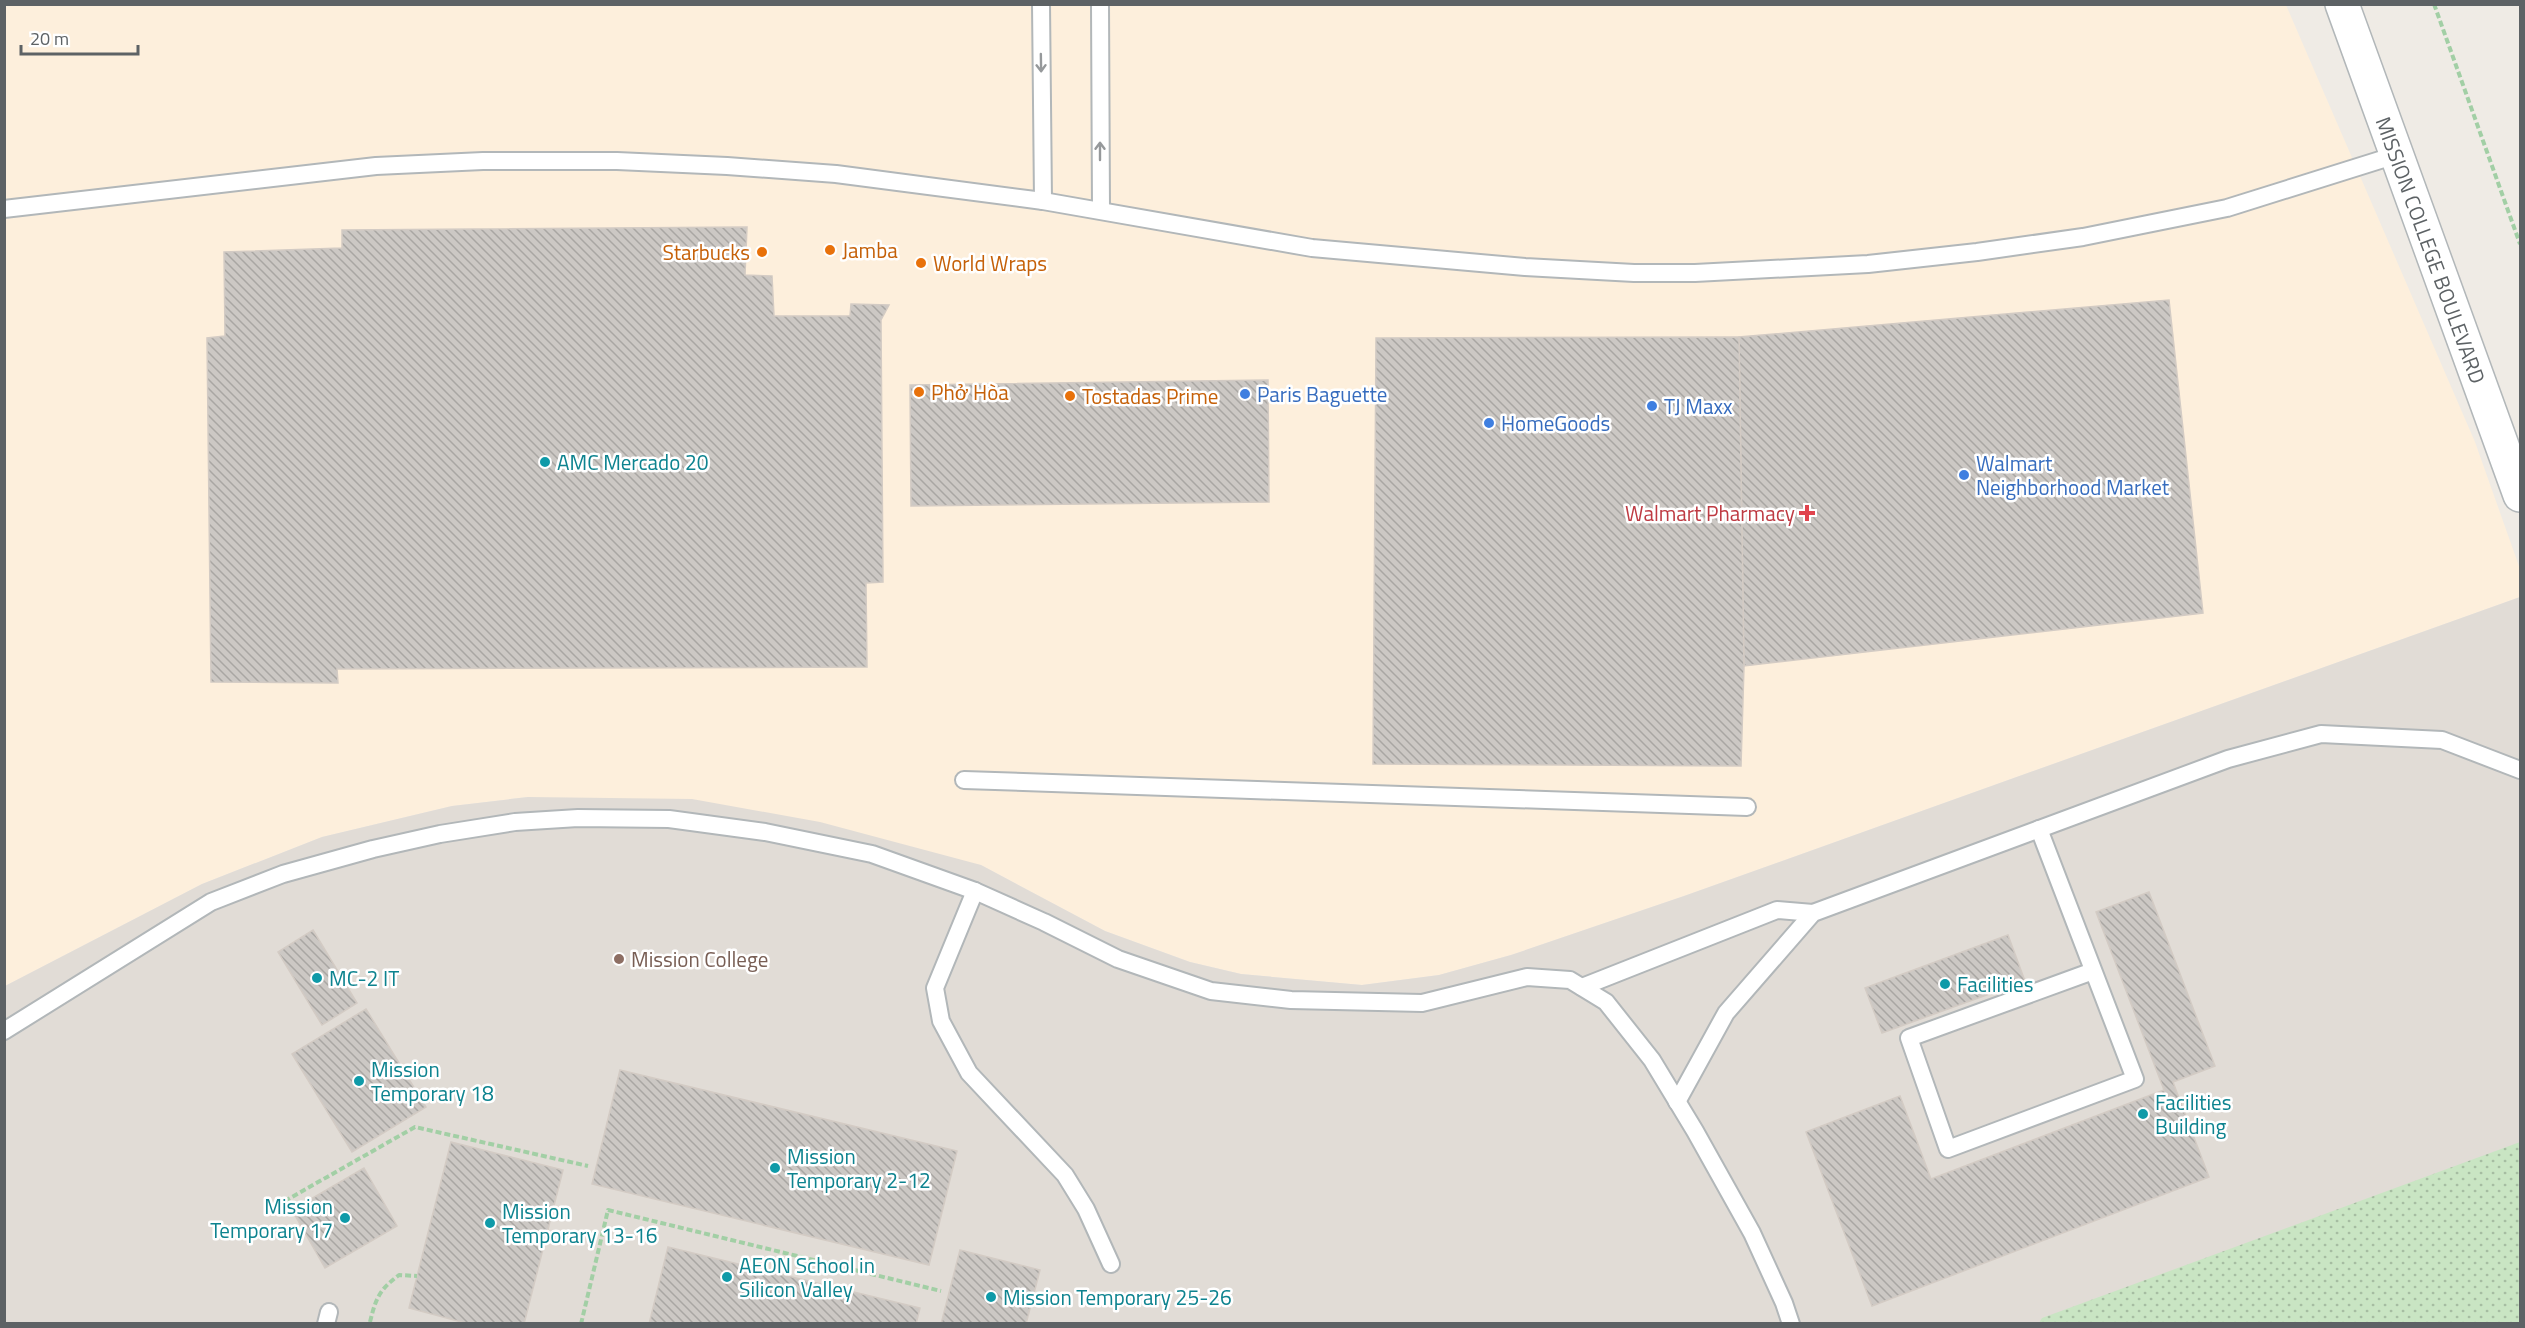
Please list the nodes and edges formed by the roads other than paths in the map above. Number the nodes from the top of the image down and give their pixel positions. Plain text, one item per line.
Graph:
1 (1041, 4) edge
2 (1100, 4) edge
3 (2342, 4) edge
4 (2396, 155) junction
5 (1043, 201) junction
6 (4, 209) edge
7 (1101, 210) junction
8 (2520, 495) edge
9 (2520, 771) edge
10 (964, 780) dead end
11 (1747, 807) dead end
12 (2038, 829) junction
13 (975, 891) junction
14 (1813, 914) junction
15 (2093, 970) junction
16 (1582, 987) junction
17 (4, 1031) edge
18 (1677, 1102) junction
19 (1111, 1264) dead end
20 (1791, 1323) edge

1 -> 5 lane
7 -> 2 lane
3 - 4 street, MISSION COLLEGE BOULEVARD
4 - 7 lane
4 - 8 street, MISSION COLLEGE BOULEVARD
5 - 6 lane
5 - 7 lane
9 - 12 lane
10 - 11 lane
12 - 14 lane
12 - 15 lane
13 - 16 lane
13 - 17 lane
13 - 19 lane
14 - 16 lane
14 - 18 lane
15 - 15 lane
16 - 18 lane
18 - 20 lane

